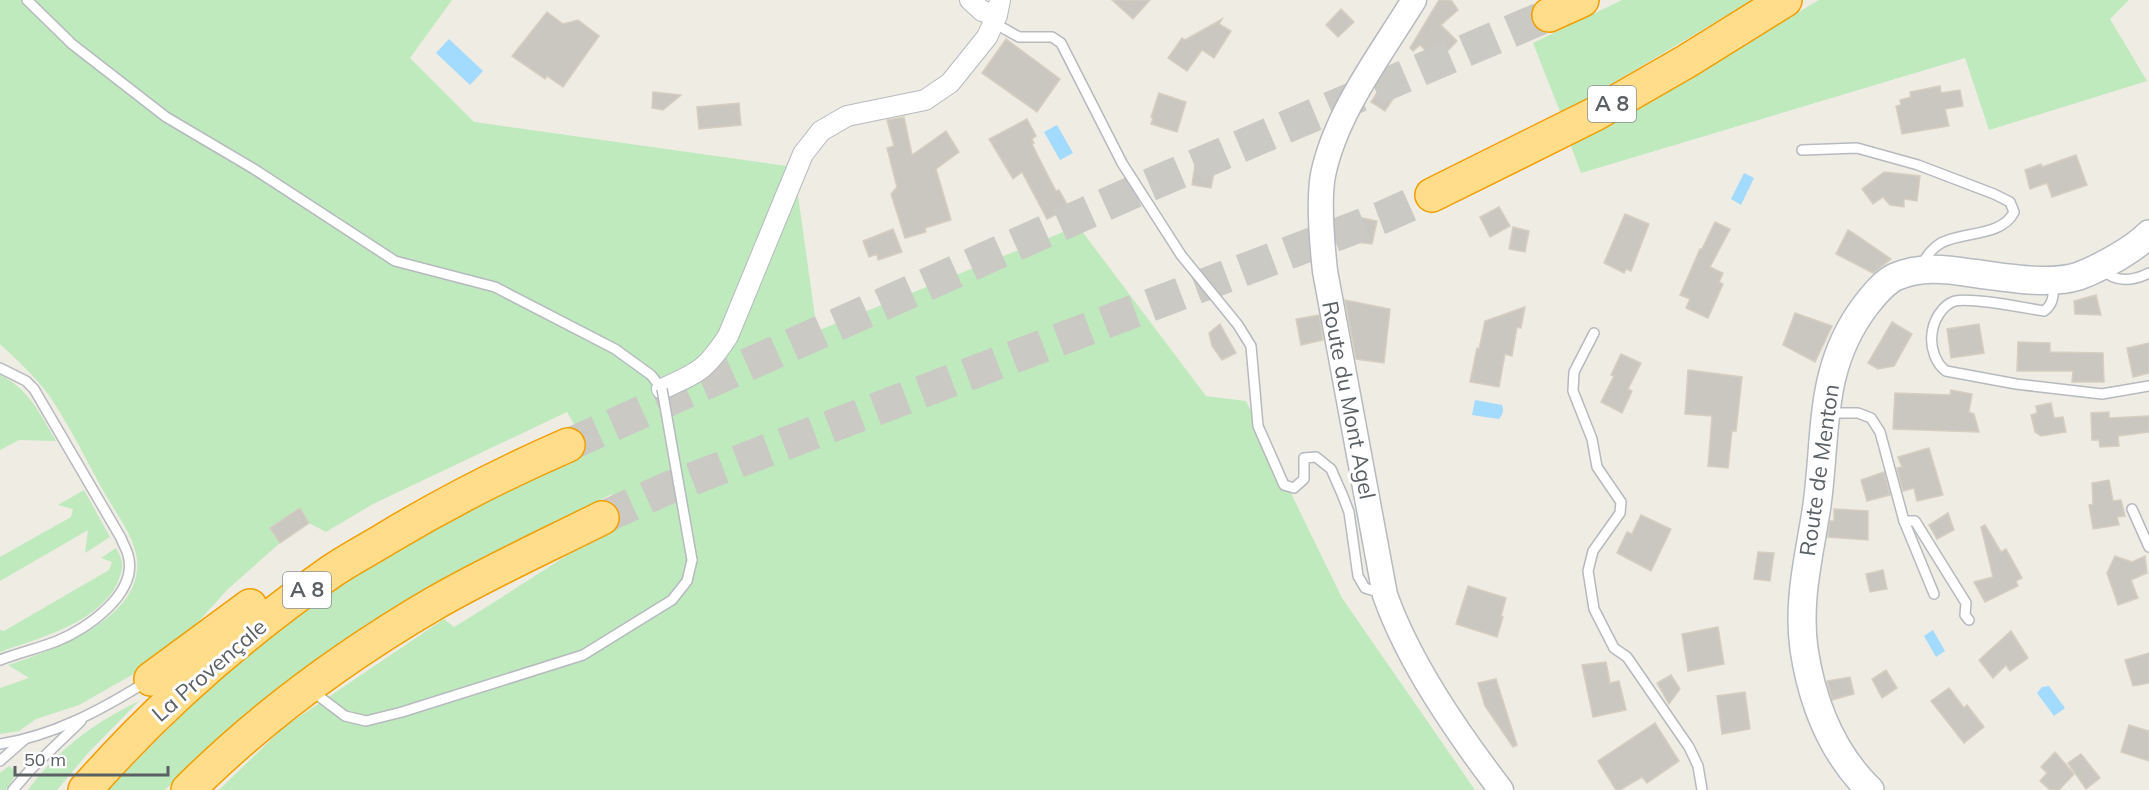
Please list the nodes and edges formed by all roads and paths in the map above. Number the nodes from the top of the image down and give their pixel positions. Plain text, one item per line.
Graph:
1 (27, 0) edge
2 (970, 0) edge
3 (1414, 0) edge
4 (1582, 0) edge
5 (1785, 0) edge
6 (997, 13) edge
7 (1549, 15) tunnel mouth
8 (1802, 150) dead end
9 (1432, 195) tunnel mouth
10 (2149, 234) edge
11 (2100, 267) junction
12 (1918, 270) junction
13 (2149, 273) edge
14 (2054, 279) junction
15 (1594, 333) dead end
16 (0, 368) edge
17 (2149, 386) edge
18 (662, 389) junction
19 (1824, 413) junction
20 (568, 445) tunnel mouth
21 (2132, 509) dead end
22 (602, 518) tunnel mouth
23 (1904, 521) junction
24 (413, 523) junction
25 (2149, 547) edge
26 (1934, 594) dead end
27 (1385, 595) junction
28 (1969, 620) dead end
29 (0, 660) edge
30 (152, 679) joint
31 (308, 688) junction
32 (85, 718) junction
33 (27, 738) junction
34 (0, 744) edge
35 (0, 761) edge
36 (13, 790) edge
37 (85, 790) edge
38 (188, 790) edge
39 (1500, 790) edge
40 (1702, 790) edge
41 (1870, 790) edge

1 - 18 lane
2 - 6 street
3 - 27 street, Route du Mont Agel
4 - 7 highway
5 - 9 highway, A 8
6 - 18 street
6 - 27 lane
8 - 12 lane
10 - 11 main road, Route de Menton
11 - 13 lane
11 - 14 main road, Route de Menton
12 - 14 main road, Route de Menton
12 - 19 main road, Route de Menton
14 - 17 lane
15 - 40 lane
16 - 29 lane
18 - 31 lane, bridge
19 - 23 lane
19 - 41 main road, Route de Menton
20 - 24 highway, La Provençale / A 8
21 - 25 lane
22 - 31 highway
23 - 26 lane
23 - 28 lane
24 - 30 highway
24 - 37 highway, La Provençale / A 8
27 - 39 street, Route du Mont Agel
30 - 32 lane
31 - 38 highway
32 - 33 lane
32 - 36 lane
33 - 34 lane
33 - 35 lane

